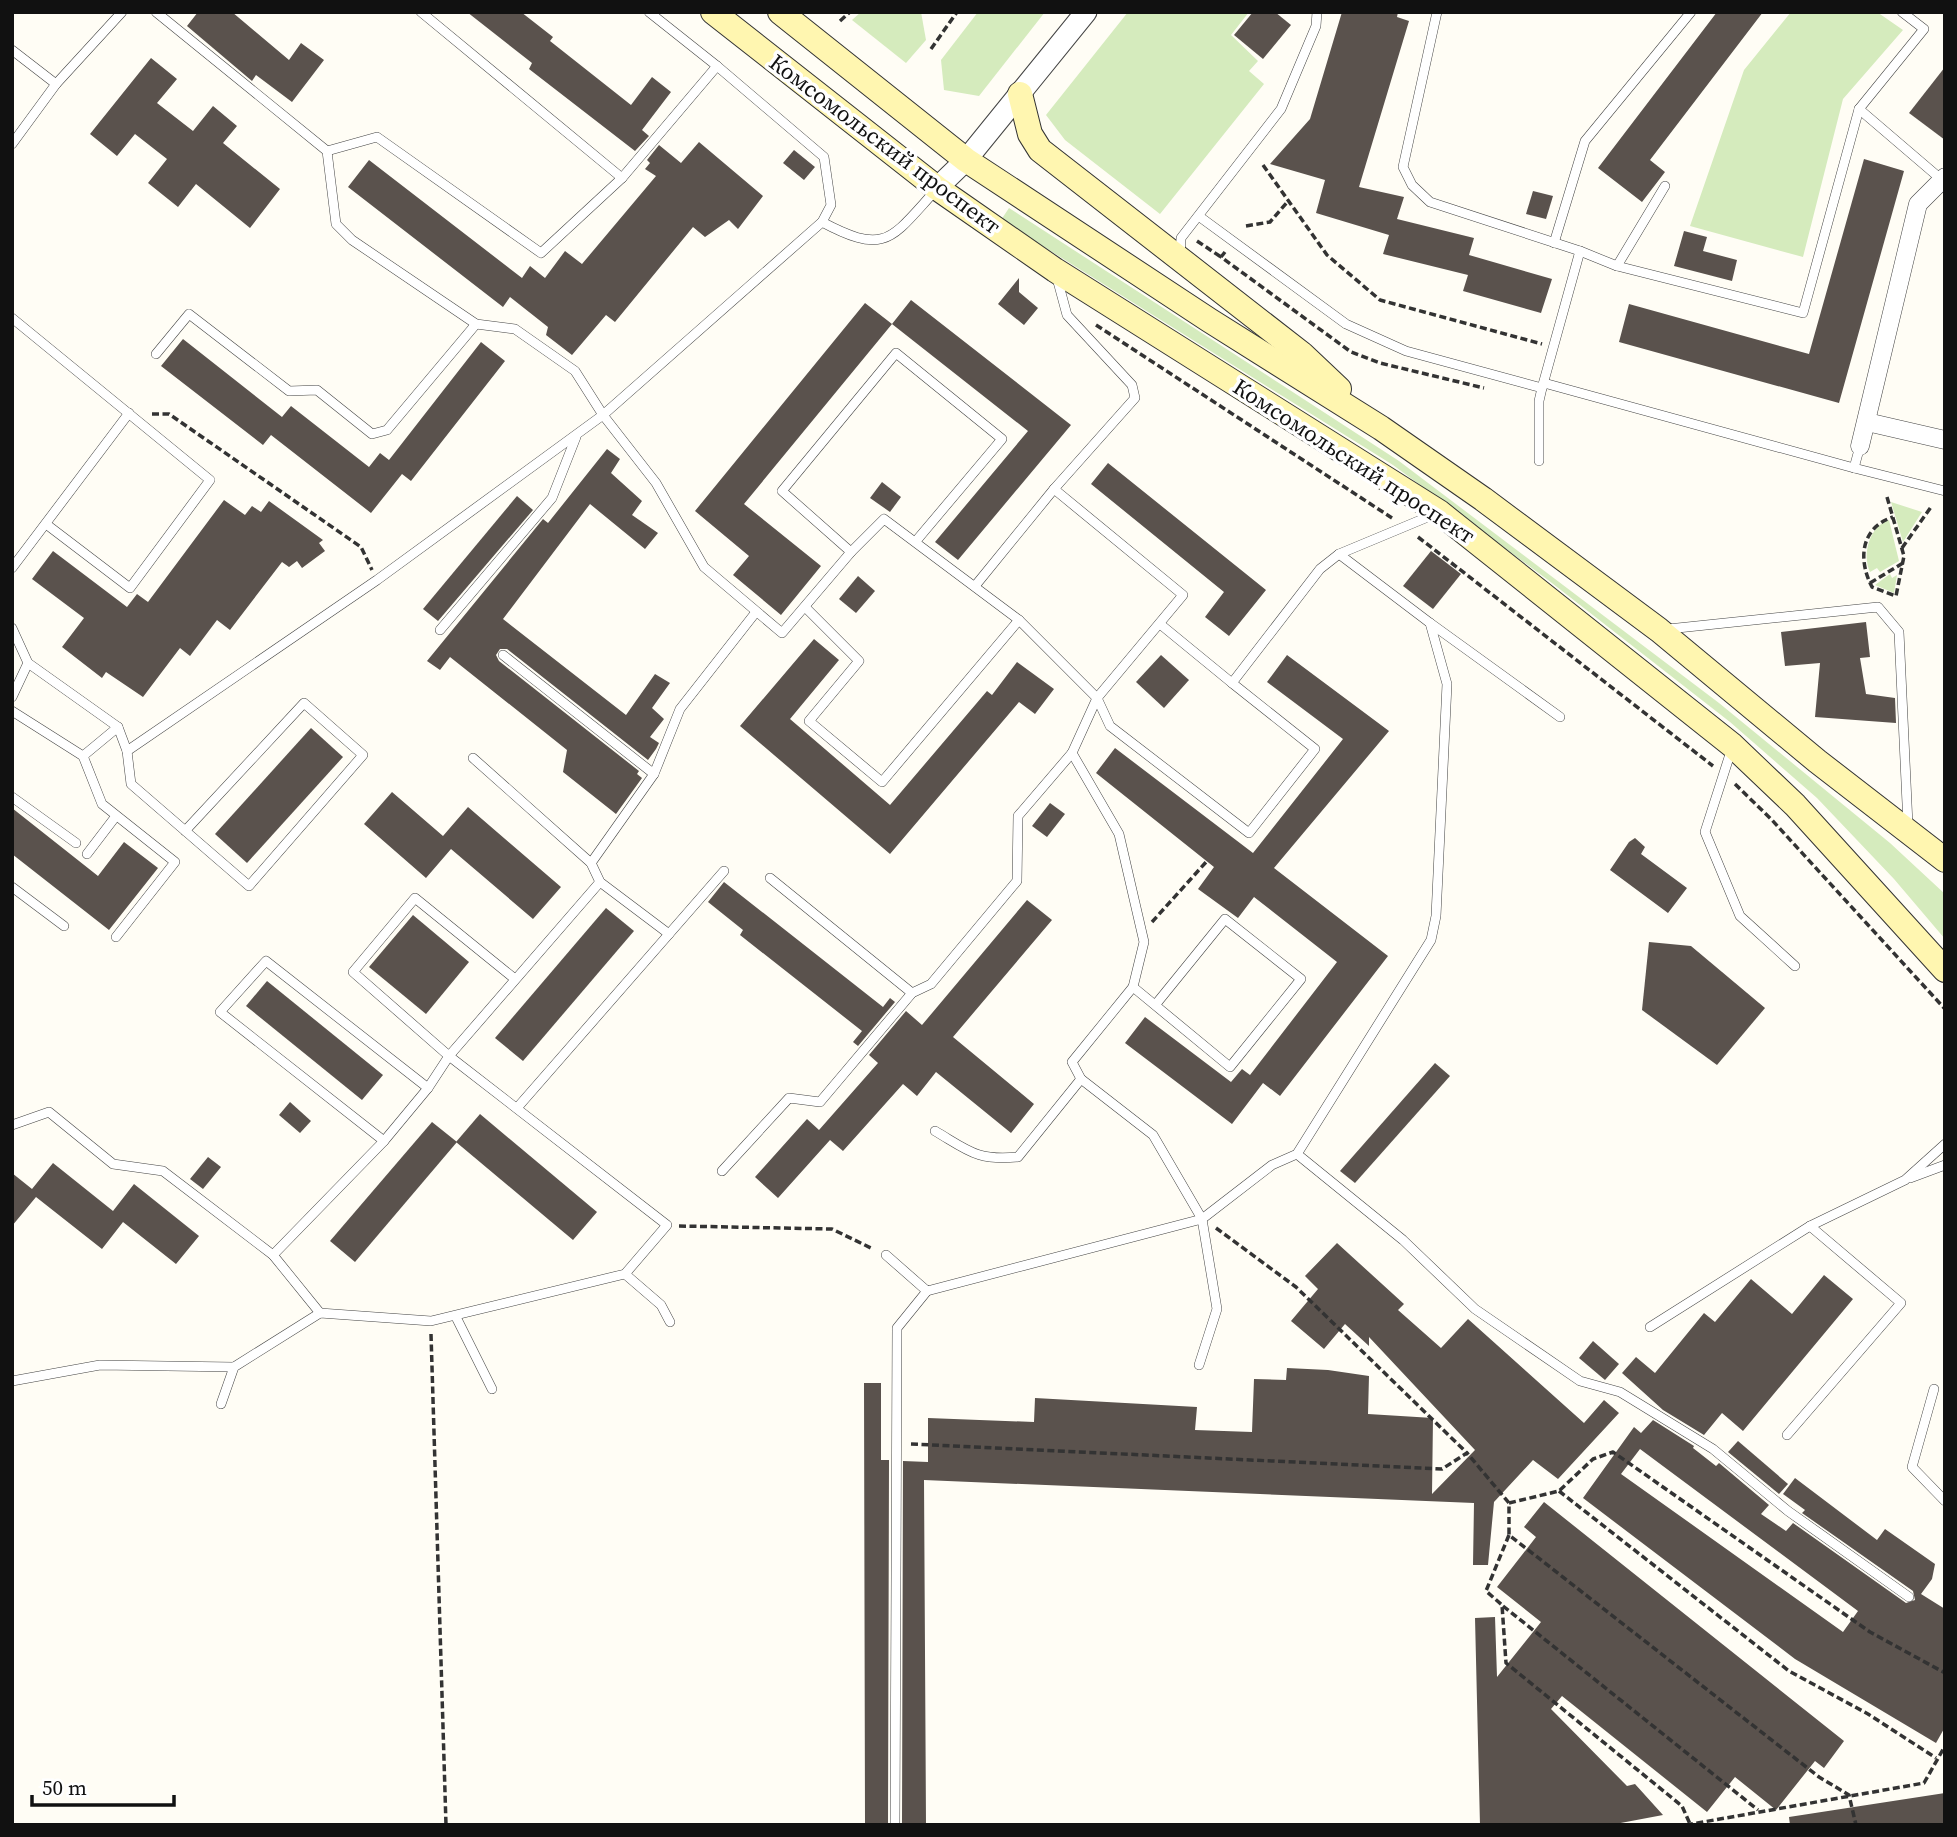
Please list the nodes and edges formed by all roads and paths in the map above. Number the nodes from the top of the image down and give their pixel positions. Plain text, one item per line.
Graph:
1 (122, 12) edge
2 (156, 12) edge
3 (421, 12) edge
4 (649, 12) edge
5 (713, 12) edge
6 (780, 12) edge
7 (850, 12) edge
8 (957, 12) edge
9 (1086, 12) edge
10 (1317, 12) edge
11 (1437, 12) edge
12 (1691, 12) edge
13 (1902, 12) edge
14 (840, 20) dead end
15 (930, 49) dead end
16 (12, 50) edge
17 (718, 66) junction
18 (55, 84) junction
19 (1020, 94) junction
20 (1859, 109) junction
21 (12, 144) edge
22 (327, 151) junction
23 (966, 160) junction
24 (1263, 165) dead end
25 (622, 178) junction
26 (1944, 179) edge
27 (1665, 186) dead end
28 (937, 188) junction
29 (1289, 199) junction
30 (1200, 217) junction
31 (822, 222) junction
32 (1246, 226) dead end
33 (1187, 234) junction
34 (1554, 243) junction
35 (1580, 251) junction
36 (1221, 257) dead end
37 (1180, 258) junction
38 (1616, 266) junction
39 (1055, 270) junction
40 (12, 318) edge
41 (1089, 320) dead end
42 (476, 324) junction
43 (1552, 347) junction
44 (156, 354) dead end
45 (1543, 386) junction
46 (129, 413) junction
47 (603, 415) junction
48 (1867, 422) junction
49 (1381, 428) junction
50 (576, 435) junction
51 (1945, 440) edge
52 (1860, 446) joint
53 (1539, 461) dead end
54 (1854, 468) junction
55 (1054, 489) junction
56 (1945, 491) edge
57 (1887, 497) dead end
58 (1931, 508) dead end
59 (1439, 512) junction
60 (1893, 517) junction
61 (46, 524) junction
62 (1403, 526) junction
63 (916, 541) junction
64 (1902, 548) junction
65 (851, 552) junction
66 (1339, 554) junction
67 (1903, 563) junction
68 (12, 568) edge
69 (377, 580) junction
70 (1870, 583) junction
71 (975, 586) junction
72 (805, 607) junction
73 (756, 612) junction
74 (1019, 620) junction
75 (1430, 623) junction
76 (1160, 624) junction
77 (12, 628) edge
78 (440, 630) dead end
79 (1659, 630) junction
80 (503, 655) dead end
81 (28, 663) junction
82 (1232, 683) junction
83 (12, 697) edge
84 (1097, 698) junction
85 (12, 711) edge
86 (1560, 717) dead end
87 (118, 727) junction
88 (1732, 746) junction
89 (127, 751) junction
90 (1072, 752) junction
91 (83, 756) junction
92 (473, 758) dead end
93 (654, 774) junction
94 (1725, 775) junction
95 (12, 797) edge
96 (117, 816) junction
97 (185, 831) junction
98 (1908, 831) junction
99 (76, 843) dead end
100 (87, 854) dead end
101 (1945, 860) edge
102 (1207, 861) dead end
103 (591, 863) junction
104 (724, 871) dead end
105 (771, 878) dead end
106 (600, 882) junction
107 (12, 887) edge
108 (64, 926) dead end
109 (1141, 933) junction
110 (668, 934) junction
111 (116, 937) dead end
112 (1795, 965) dead end
113 (1945, 970) edge
114 (515, 979) junction
115 (1133, 987) junction
116 (912, 993) junction
117 (1156, 1004) junction
118 (1945, 1009) edge
119 (449, 1056) junction
120 (1082, 1079) junction
121 (428, 1088) junction
122 (517, 1108) junction
123 (12, 1125) edge
124 (935, 1131) dead end
125 (384, 1141) junction
126 (1945, 1144) edge
127 (1297, 1154) junction
128 (1945, 1165) edge
129 (722, 1171) dead end
130 (1905, 1180) junction
131 (1202, 1219) junction
132 (667, 1226) junction
133 (1810, 1226) junction
134 (273, 1255) junction
135 (886, 1255) joint
136 (625, 1274) junction
137 (927, 1291) junction
138 (320, 1313) junction
139 (456, 1317) junction
140 (431, 1321) junction
141 (670, 1322) dead end
142 (1650, 1327) dead end
143 (1199, 1365) dead end
144 (234, 1367) junction
145 (12, 1381) edge
146 (492, 1389) dead end
147 (1934, 1389) dead end
148 (221, 1404) dead end
149 (1787, 1436) dead end
150 (895, 1443) junction
151 (1467, 1453) junction
152 (1559, 1491) junction
153 (1945, 1501) edge
154 (1509, 1503) junction
155 (1509, 1535) junction
156 (1909, 1597) dead end
157 (1502, 1605) junction
158 (1945, 1673) edge
159 (1945, 1746) edge
160 (1936, 1758) junction
161 (1849, 1795) junction
162 (1758, 1810) junction
163 (1688, 1824) edge
164 (446, 1825) edge
165 (895, 1825) edge
166 (1856, 1825) edge

1 - 18 lane
2 - 22 lane
3 - 25 lane
4 - 17 lane
5 - 28 main road, Комсомольский проспект
6 - 23 main road, Комсомольский проспект
7 - 14 path
8 - 15 path
9 - 19 street
10 - 30 lane
11 - 34 lane
12 - 34 lane
13 - 20 lane
16 - 18 lane
17 - 25 lane
17 - 31 lane
18 - 21 lane
19 - 23 street
19 - 37 main road
20 - 26 lane
20 - 38 lane
22 - 25 lane
22 - 42 lane
23 - 28 street
23 - 49 main road, Комсомольский проспект
24 - 29 path
26 - 48 street
27 - 38 lane
28 - 31 lane
28 - 39 main road, Комсомольский проспект
29 - 32 path
29 - 43 path
30 - 33 lane
30 - 45 lane
31 - 47 lane
33 - 36 path
33 - 37 lane
34 - 35 lane
35 - 38 lane
35 - 43 lane
37 - 49 main road
39 - 55 lane
39 - 59 main road, Комсомольский проспект
40 - 46 lane
41 - 62 path
42 - 44 lane
42 - 47 lane
43 - 45 lane
45 - 53 lane
45 - 54 lane
46 - 61 lane
46 - 61 lane
46 - 69 path
47 - 50 lane
47 - 73 lane
48 - 51 street
48 - 52 street
49 - 79 main road, Комсомольский проспект
50 - 69 lane
50 - 78 lane
52 - 54 lane
54 - 56 lane
55 - 71 lane
55 - 76 lane
57 - 60 path
58 - 64 path
59 - 62 lane
59 - 88 main road, Комсомольский проспект
60 - 64 path
60 - 70 path
61 - 68 lane
62 - 66 lane
62 - 94 path
63 - 65 lane
63 - 65 lane
63 - 71 lane
64 - 67 path
65 - 72 lane
66 - 75 lane
66 - 82 lane
67 - 70 path
67 - 70 path
69 - 89 lane
71 - 74 lane
72 - 73 lane
72 - 74 lane
73 - 93 lane
74 - 84 lane
75 - 86 lane
75 - 127 lane
76 - 82 lane
76 - 84 lane
77 - 81 lane
79 - 98 main road, Комсомольский проспект
79 - 98 lane
80 - 93 lane
81 - 83 lane
81 - 87 lane
82 - 84 lane
84 - 90 lane
85 - 91 lane
87 - 89 lane
87 - 91 lane
88 - 94 lane
88 - 113 main road, Комсомольский проспект
89 - 97 lane
90 - 109 lane
90 - 116 lane
91 - 96 lane
92 - 103 lane
93 - 103 lane
94 - 112 lane
94 - 118 path
95 - 99 lane
96 - 100 lane
96 - 111 lane
97 - 97 lane
98 - 101 main road, Комсомольский проспект
102 - 109 path
103 - 106 lane
104 - 110 lane
105 - 116 lane
106 - 110 lane
106 - 114 lane
107 - 108 lane
109 - 115 lane
110 - 122 lane
114 - 119 lane
114 - 119 lane
115 - 117 lane
115 - 120 lane
116 - 129 lane
117 - 117 lane
119 - 121 lane
119 - 122 lane
120 - 124 lane
120 - 131 lane
121 - 125 lane
121 - 125 lane
122 - 132 lane
123 - 134 lane
125 - 134 lane
126 - 130 lane
127 - 131 lane
127 - 156 lane
128 - 130 lane
130 - 133 lane
131 - 137 lane
131 - 143 lane
131 - 151 path
132 - 135 path
132 - 136 lane
133 - 142 lane
133 - 149 lane
134 - 138 lane
135 - 137 lane
136 - 139 lane
136 - 141 lane
137 - 150 lane
138 - 140 lane
138 - 144 lane
139 - 140 lane
139 - 146 lane
140 - 164 path
144 - 145 lane
144 - 148 lane
147 - 153 lane
150 - 151 path
150 - 165 lane
151 - 154 path
152 - 154 path
152 - 158 path
152 - 160 path
154 - 155 path
155 - 157 path
155 - 161 path
157 - 162 path
157 - 163 path
159 - 160 path
160 - 161 path
161 - 162 path
161 - 166 path
162 - 163 path

